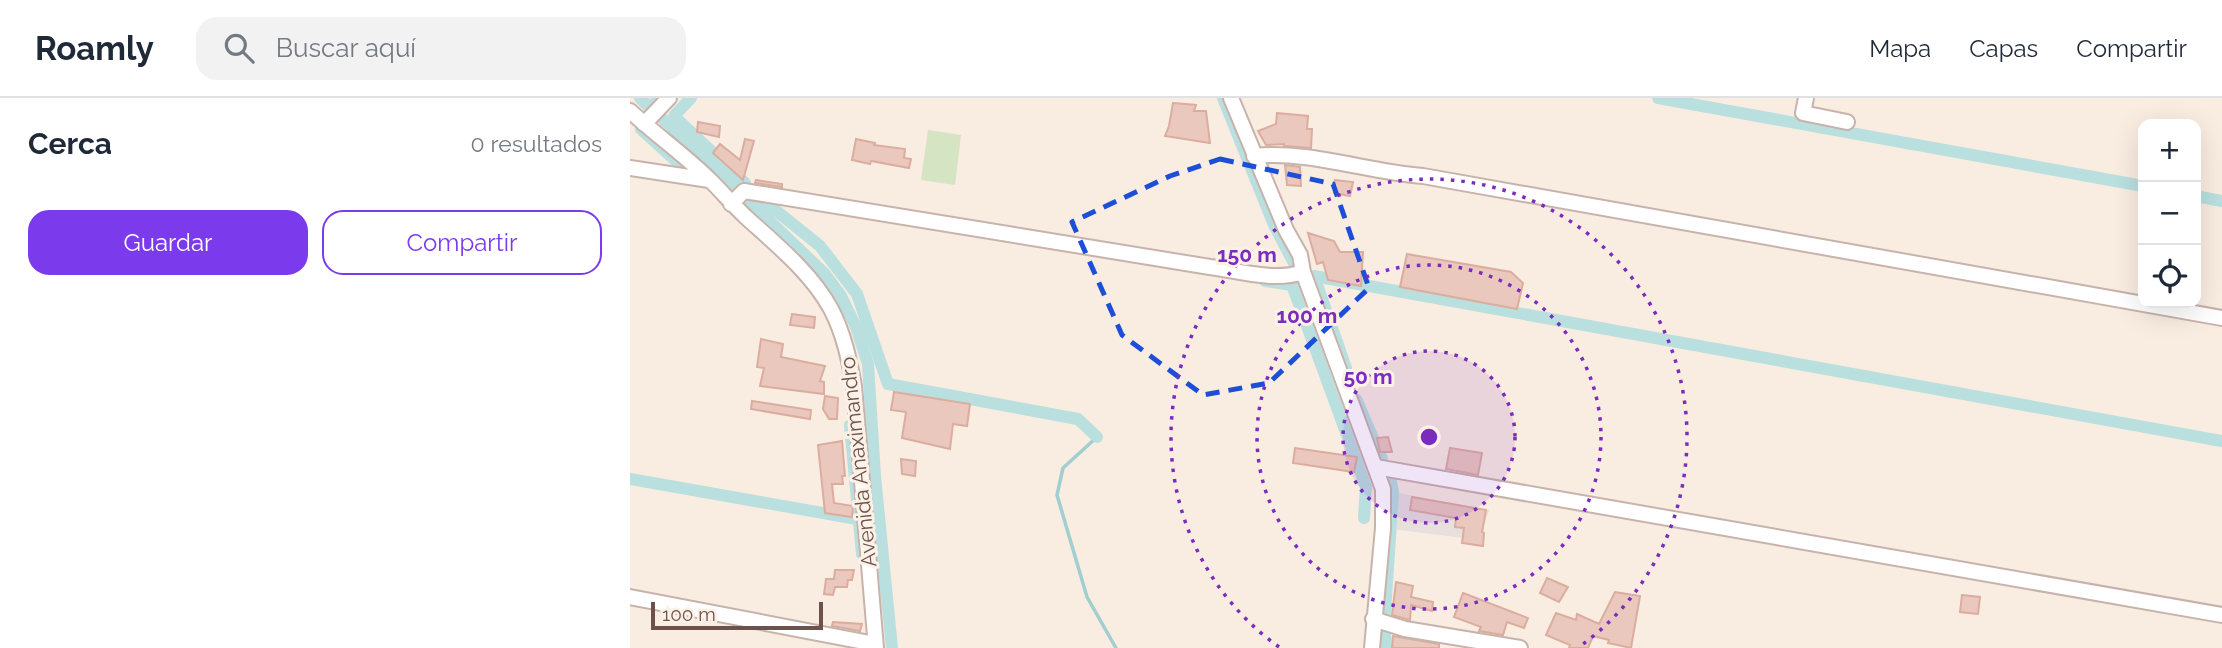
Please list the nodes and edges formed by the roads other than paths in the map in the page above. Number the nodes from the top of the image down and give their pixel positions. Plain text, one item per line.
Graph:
1 (1231, 98) edge
2 (1806, 98) edge
3 (666, 101) edge
4 (630, 111) edge
5 (647, 122) junction
6 (1847, 122) dead end
7 (1254, 156) junction
8 (630, 167) edge
9 (710, 180) junction
10 (736, 199) junction
11 (1303, 272) junction
12 (2222, 318) edge
13 (1376, 467) junction
14 (630, 597) edge
15 (2222, 615) edge
16 (1373, 619) junction
17 (876, 646) edge
18 (1372, 648) edge
19 (1520, 648) edge

1 - 7 street
2 - 6 street
3 - 5 street
4 - 5 street, Avenida Anaximandro
5 - 9 street, Avenida Anaximandro
7 - 11 street
7 - 12 street
8 - 9 street
9 - 10 street, Avenida Anaximandro
10 - 11 street
10 - 17 street, Avenida Anaximandro
11 - 13 street
13 - 15 street
13 - 16 street
14 - 17 street
16 - 18 street
16 - 19 street

